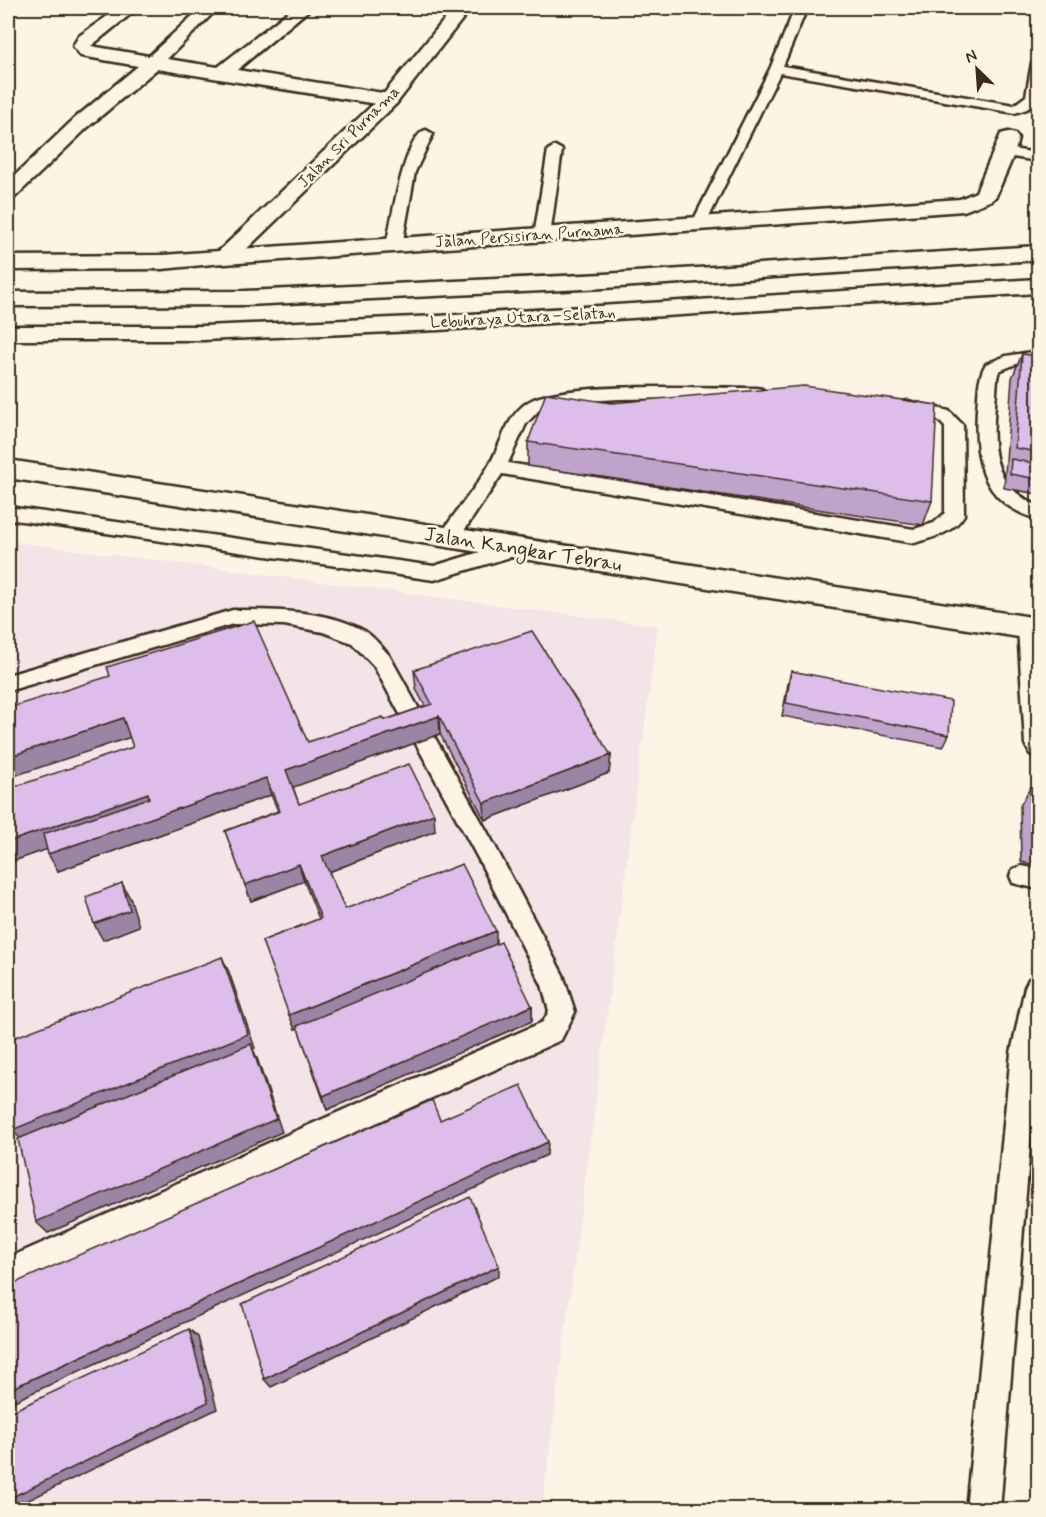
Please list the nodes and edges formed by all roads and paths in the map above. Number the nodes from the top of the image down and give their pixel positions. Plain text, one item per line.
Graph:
1 (129, 8) edge
2 (210, 8) edge
3 (303, 8) edge
4 (462, 8) edge
5 (801, 8) edge
6 (154, 62) junction
7 (1038, 63) edge
8 (776, 69) junction
9 (223, 72) junction
10 (389, 100) junction
11 (426, 134) dead end
12 (1007, 145) joint
13 (555, 150) dead end
14 (1038, 157) edge
15 (8, 193) edge
16 (699, 223) junction
17 (542, 236) junction
18 (394, 246) junction
19 (1038, 253) edge
20 (225, 257) junction
21 (8, 263) edge
22 (1038, 286) edge
23 (8, 299) edge
24 (8, 333) edge
25 (1038, 356) edge
26 (772, 392) edge
27 (886, 403) edge
28 (496, 467) junction
29 (8, 469) edge
30 (8, 513) edge
31 (1038, 513) edge
32 (448, 539) junction
33 (513, 549) junction
34 (1033, 628) edge
35 (8, 683) edge
36 (1038, 748) edge
37 (1038, 987) edge
38 (8, 1273) edge
39 (983, 1509) edge

1 - 6 main road
2 - 6 main road
3 - 9 main road
4 - 10 main road, Jalan Sri Purnama
5 - 8 lane
6 - 9 main road
6 - 15 main road
7 - 8 lane
8 - 16 lane
9 - 10 main road
10 - 20 main road, Jalan Sri Purnama
11 - 18 lane
12 - 14 lane
12 - 16 main road, Jalan Persisiran Purnama
13 - 17 lane
16 - 17 main road, Jalan Persisiran Purnama
17 - 18 main road, Jalan Persisiran Purnama
18 - 20 main road, Jalan Persisiran Purnama
19 - 23 main road, Lebuhraya Utara–Selatan
20 - 21 main road, Jalan Persisiran Purnama
22 - 24 main road, Lebuhraya Utara–Selatan
25 - 31 lane
26 - 28 lane
27 - 28 lane
28 - 32 lane
29 - 32 main road, Jalan Kangkar Tebrau
30 - 33 lane
32 - 33 main road, Jalan Kangkar Tebrau
33 - 34 main road, Jalan Kangkar Tebrau
34 - 36 lane
35 - 38 lane
37 - 39 lane

